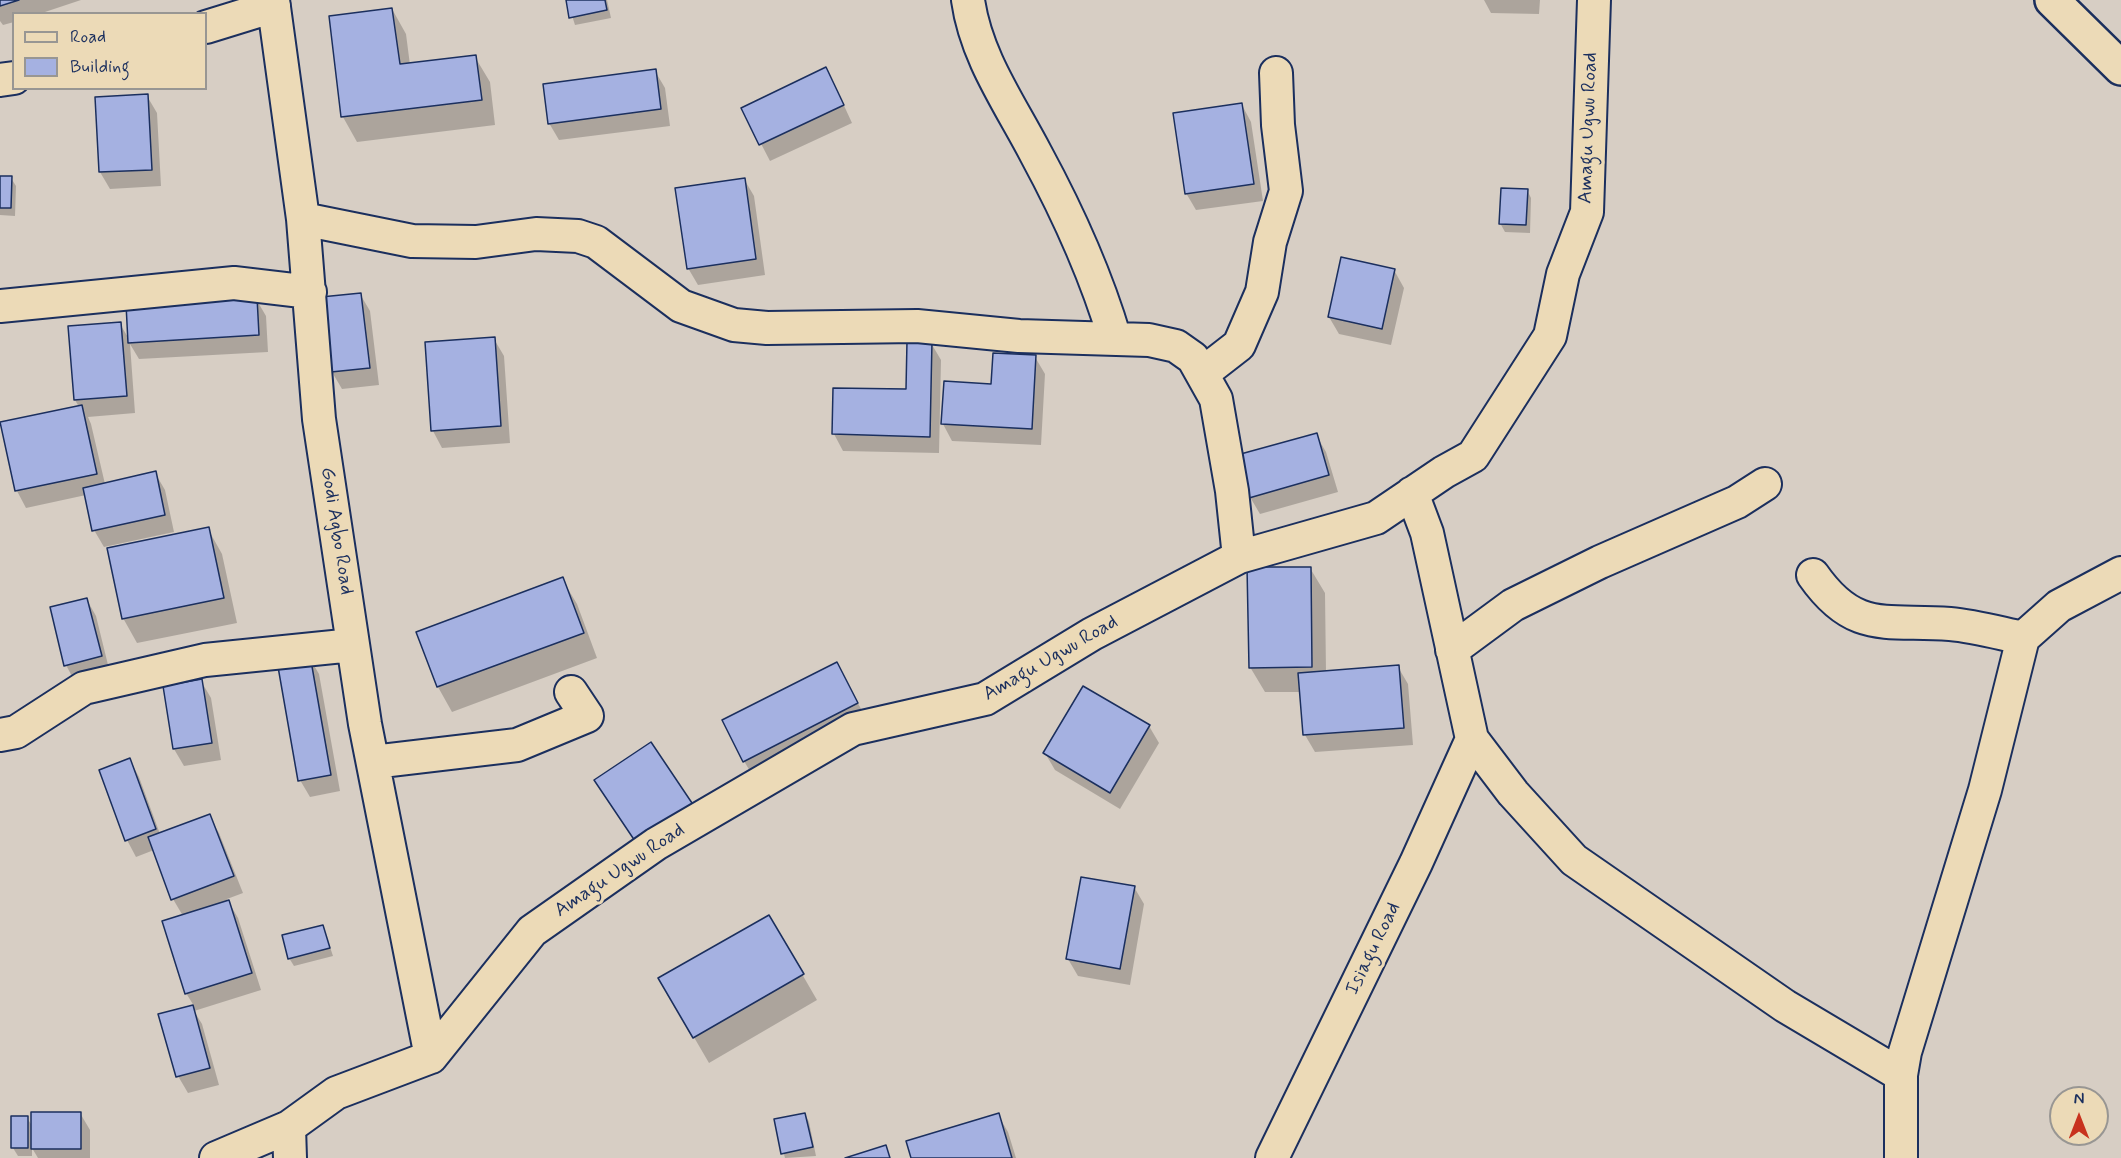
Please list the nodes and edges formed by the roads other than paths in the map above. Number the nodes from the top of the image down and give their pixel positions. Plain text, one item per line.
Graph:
1 (968, 0) edge
2 (1594, 0) edge
3 (2052, 0) edge
4 (274, 3) edge
5 (207, 27) edge
6 (2121, 68) edge
7 (1276, 73) dead end
8 (303, 219) junction
9 (310, 292) junction
10 (0, 306) edge
11 (1115, 339) junction
12 (1203, 373) junction
13 (1766, 484) dead end
14 (1412, 493) junction
15 (1239, 557) junction
16 (2121, 573) edge
17 (1814, 575) dead end
18 (2023, 638) junction
19 (353, 645) junction
20 (1452, 650) junction
21 (571, 692) dead end
22 (0, 735) edge
23 (1472, 739) junction
24 (373, 762) junction
25 (431, 1057) junction
26 (1901, 1075) junction
27 (289, 1127) junction
28 (216, 1158) edge
29 (290, 1158) edge
30 (1272, 1158) edge
31 (1901, 1158) edge

1 - 11 street
2 - 14 street, Amagu Ugwu Road
3 - 6 main road
4 - 5 street
4 - 8 street, Godi Agbo Road
7 - 12 street
8 - 9 street, Godi Agbo Road
8 - 11 street
9 - 10 street
9 - 19 street, Godi Agbo Road
11 - 12 street
12 - 15 street
13 - 20 street
14 - 15 street, Amagu Ugwu Road
14 - 20 street
15 - 25 street, Amagu Ugwu Road
16 - 18 street
17 - 18 street
18 - 26 street
19 - 22 street
19 - 24 street, Godi Agbo Road
20 - 23 street
21 - 24 street
23 - 26 street
23 - 30 street, Isiagu Road
24 - 25 street, Godi Agbo Road
25 - 27 street
26 - 31 street
27 - 28 street
27 - 29 street

